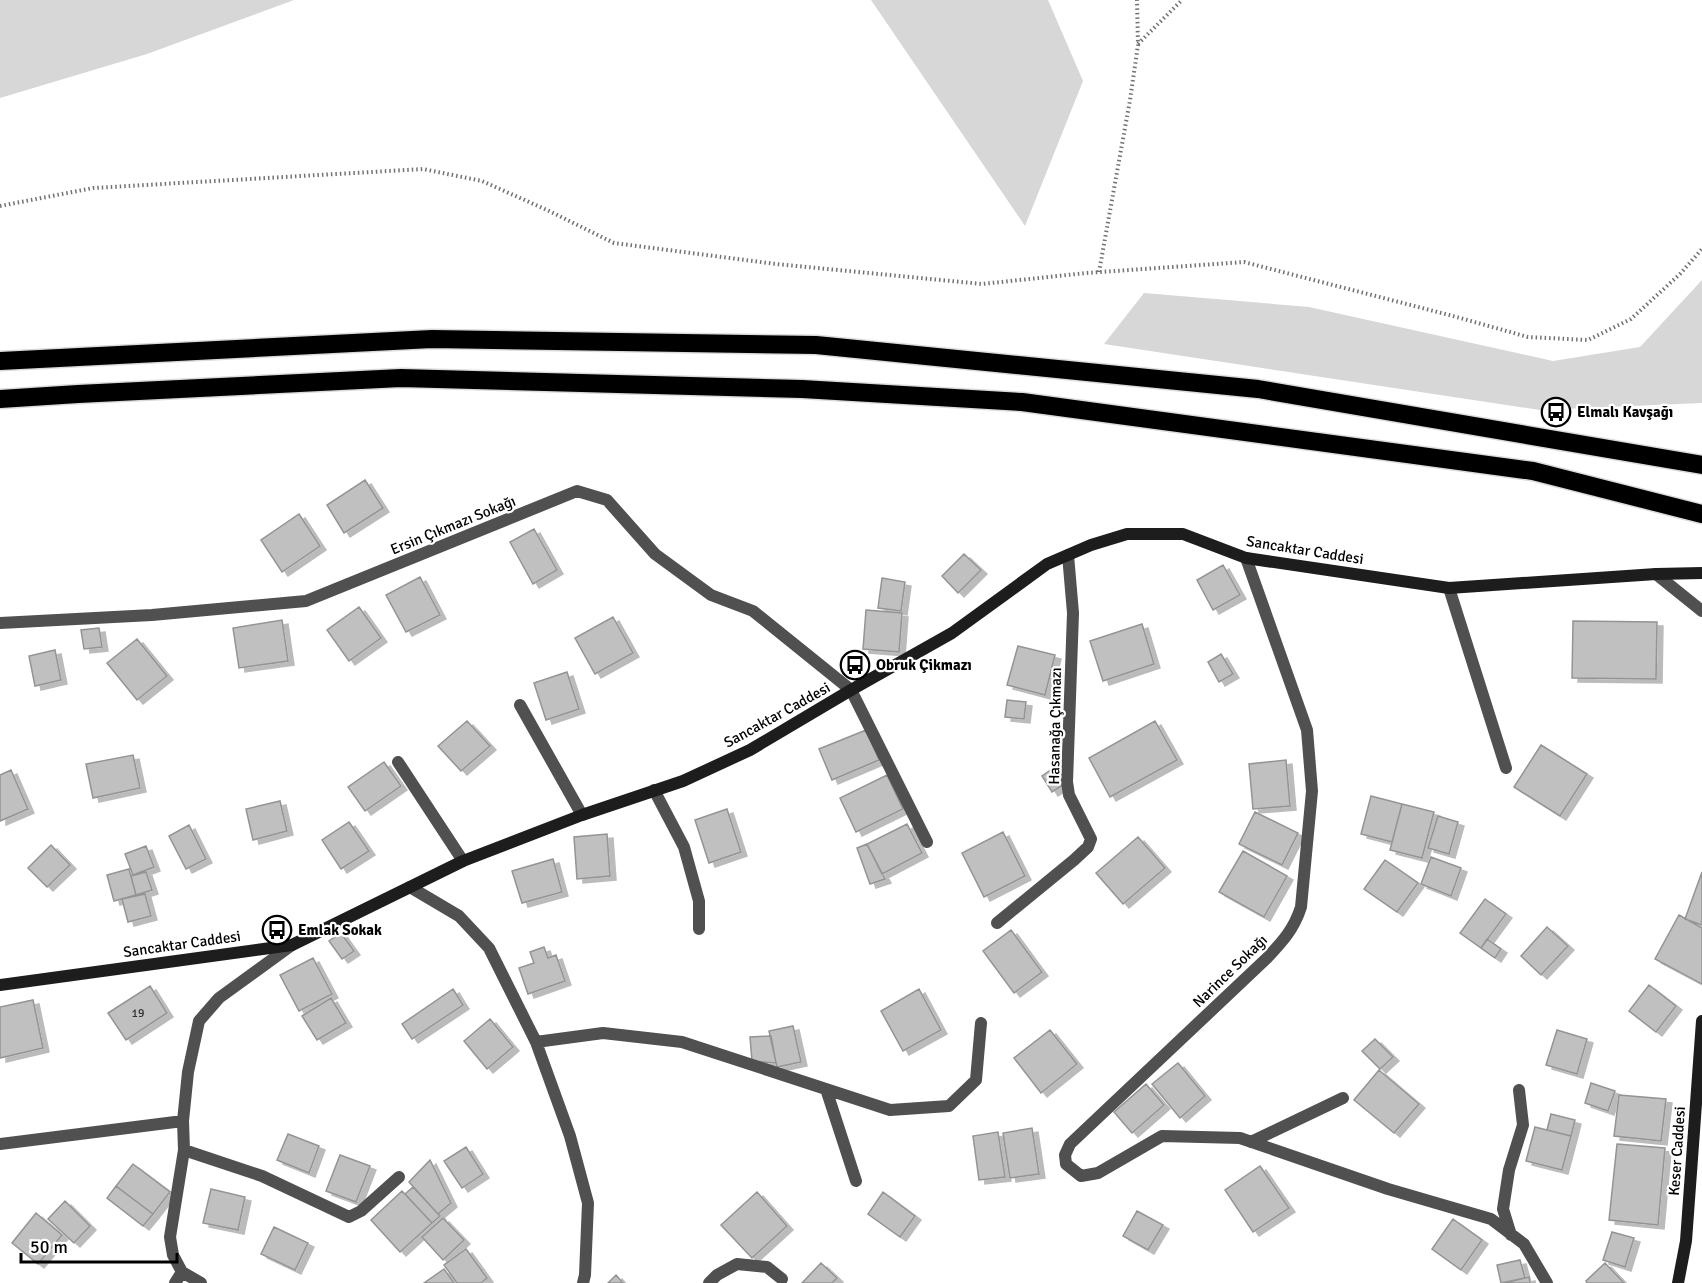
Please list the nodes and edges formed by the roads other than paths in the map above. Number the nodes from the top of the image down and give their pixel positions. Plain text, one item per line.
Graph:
1 (0, 361) edge
2 (0, 399) edge
3 (1702, 465) edge
4 (1702, 514) edge
5 (1068, 555) junction
6 (1246, 558) junction
7 (1702, 573) edge
8 (1656, 574) junction
9 (1449, 588) junction
10 (1702, 611) edge
11 (0, 623) edge
12 (851, 690) junction
13 (520, 705) dead end
14 (398, 762) dead end
15 (1506, 768) dead end
16 (654, 790) junction
17 (582, 815) junction
18 (927, 842) dead end
19 (463, 861) junction
20 (410, 887) junction
21 (997, 922) dead end
22 (699, 929) dead end
23 (292, 945) junction
24 (0, 985) edge
25 (1702, 1021) edge
26 (981, 1023) dead end
27 (536, 1042) junction
28 (826, 1089) junction
29 (1519, 1090) dead end
30 (1343, 1098) dead end
31 (183, 1121) junction
32 (1251, 1142) junction
33 (0, 1144) edge
34 (184, 1150) junction
35 (399, 1177) dead end
36 (856, 1181) dead end
37 (1511, 1235) junction
38 (178, 1278) edge
39 (782, 1279) dead end
40 (201, 1283) edge
41 (584, 1283) edge
42 (709, 1283) edge
43 (1547, 1283) edge
44 (1678, 1283) edge

1 - 3 highway
2 - 4 highway
5 - 6 street, Sancaktar Caddesi
5 - 12 street, Sancaktar Caddesi
5 - 21 street, Hasanağa Çıkmazı
6 - 9 street, Sancaktar Caddesi
6 - 32 street, Narince Sokağı
7 - 8 street, Sancaktar Caddesi
8 - 9 street, Sancaktar Caddesi
8 - 10 street
9 - 15 street
11 - 12 street, Ersin Çıkmazı Sokağı
12 - 16 street, Sancaktar Caddesi
12 - 18 street
13 - 17 street
14 - 19 street
16 - 17 street, Sancaktar Caddesi
16 - 22 street
17 - 19 street, Sancaktar Caddesi
19 - 20 street, Sancaktar Caddesi
20 - 23 street, Sancaktar Caddesi
20 - 27 street
23 - 24 street, Sancaktar Caddesi
23 - 31 street
25 - 44 street, Keser Caddesi
26 - 28 street
27 - 28 street
27 - 41 street
28 - 36 street
29 - 37 street
30 - 32 street
31 - 33 street
31 - 34 street
32 - 37 street, Narince Sokağı
34 - 35 street
34 - 38 street
37 - 43 street, Narince Sokağı
38 - 40 street
39 - 42 street

